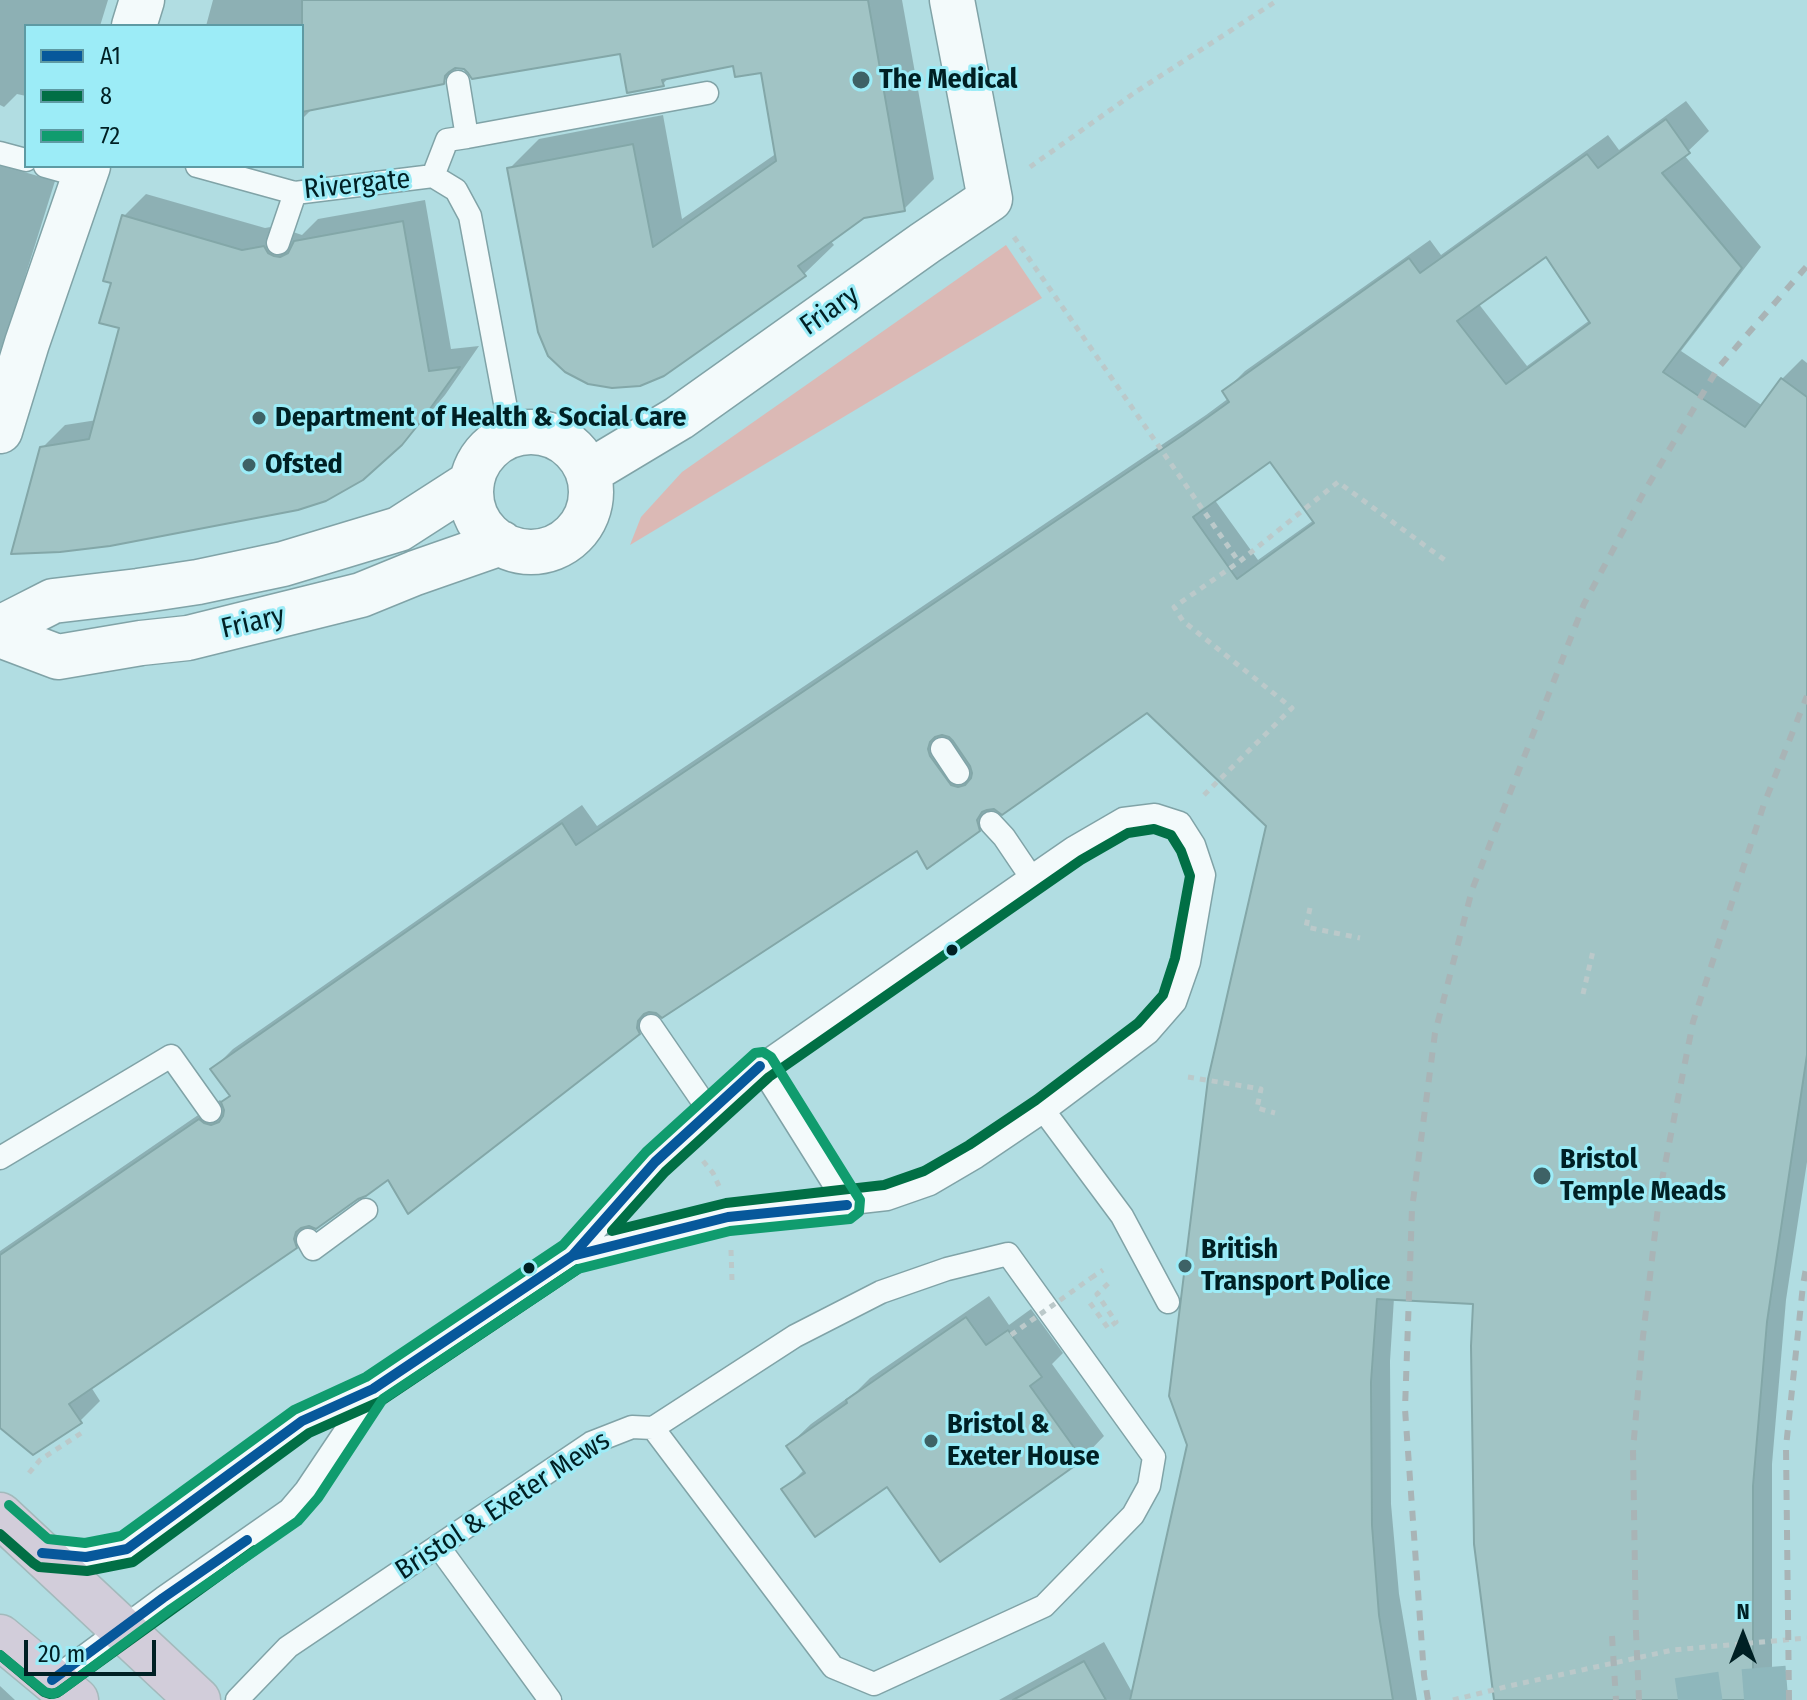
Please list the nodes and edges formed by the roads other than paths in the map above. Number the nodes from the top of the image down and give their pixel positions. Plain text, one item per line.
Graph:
1 (142, 0) edge
2 (952, 0) edge
3 (135, 24) edge
4 (458, 82) dead end
5 (707, 93) dead end
6 (467, 137) junction
7 (0, 153) edge
8 (24, 159) edge
9 (204, 168) edge
10 (72, 170) edge
11 (433, 176) junction
12 (295, 193) junction
13 (278, 243) dead end
14 (0, 431) edge
15 (511, 435) junction
16 (589, 472) junction
17 (472, 482) junction
18 (501, 543) junction
19 (0, 628) edge
20 (0, 635) edge
21 (942, 749) dead end
22 (958, 773) dead end
23 (991, 823) dead end
24 (1031, 877) junction
25 (651, 1026) dead end
26 (760, 1066) junction
27 (210, 1111) dead end
28 (1044, 1111) junction
29 (710, 1112) junction
30 (0, 1158) edge
31 (847, 1205) junction
32 (366, 1210) dead end
33 (308, 1240) dead end
34 (572, 1256) junction
35 (1168, 1302) dead end
36 (373, 1389) junction
37 (653, 1428) junction
38 (0, 1515) edge
39 (438, 1546) junction
40 (42, 1553) junction
41 (121, 1630) junction
42 (0, 1637) edge
43 (64, 1690) edge
44 (198, 1700) edge
45 (237, 1700) edge
46 (550, 1700) edge

1 - 3 street
2 - 16 street, Friary
4 - 6 lane
5 - 6 lane
6 - 11 lane
7 - 8 lane
9 - 12 lane, Rivergate
10 - 14 street
11 - 12 lane, Rivergate
11 - 15 lane, Rivergate
12 - 13 lane
15 - 16 street
15 - 17 street, Friary
16 - 18 street, Friary
17 - 18 street
17 - 19 street, Friary
18 - 20 street, Friary
21 - 22 lane
23 - 24 lane
24 - 26 lane
24 - 28 lane
25 - 29 lane
26 - 29 lane
26 - 31 lane
27 - 30 lane
28 - 31 lane
28 - 35 lane
29 - 34 lane
31 - 34 lane
32 - 33 lane
34 - 36 lane
36 - 40 lane
36 - 41 lane
37 - 37 lane, Bristol & Exeter Mews
37 - 39 lane, Bristol & Exeter Mews
38 - 40 highway
39 - 45 lane, Bristol & Exeter Mews
39 - 46 lane
40 - 41 highway
41 - 43 lane
41 - 44 highway
42 - 43 highway

